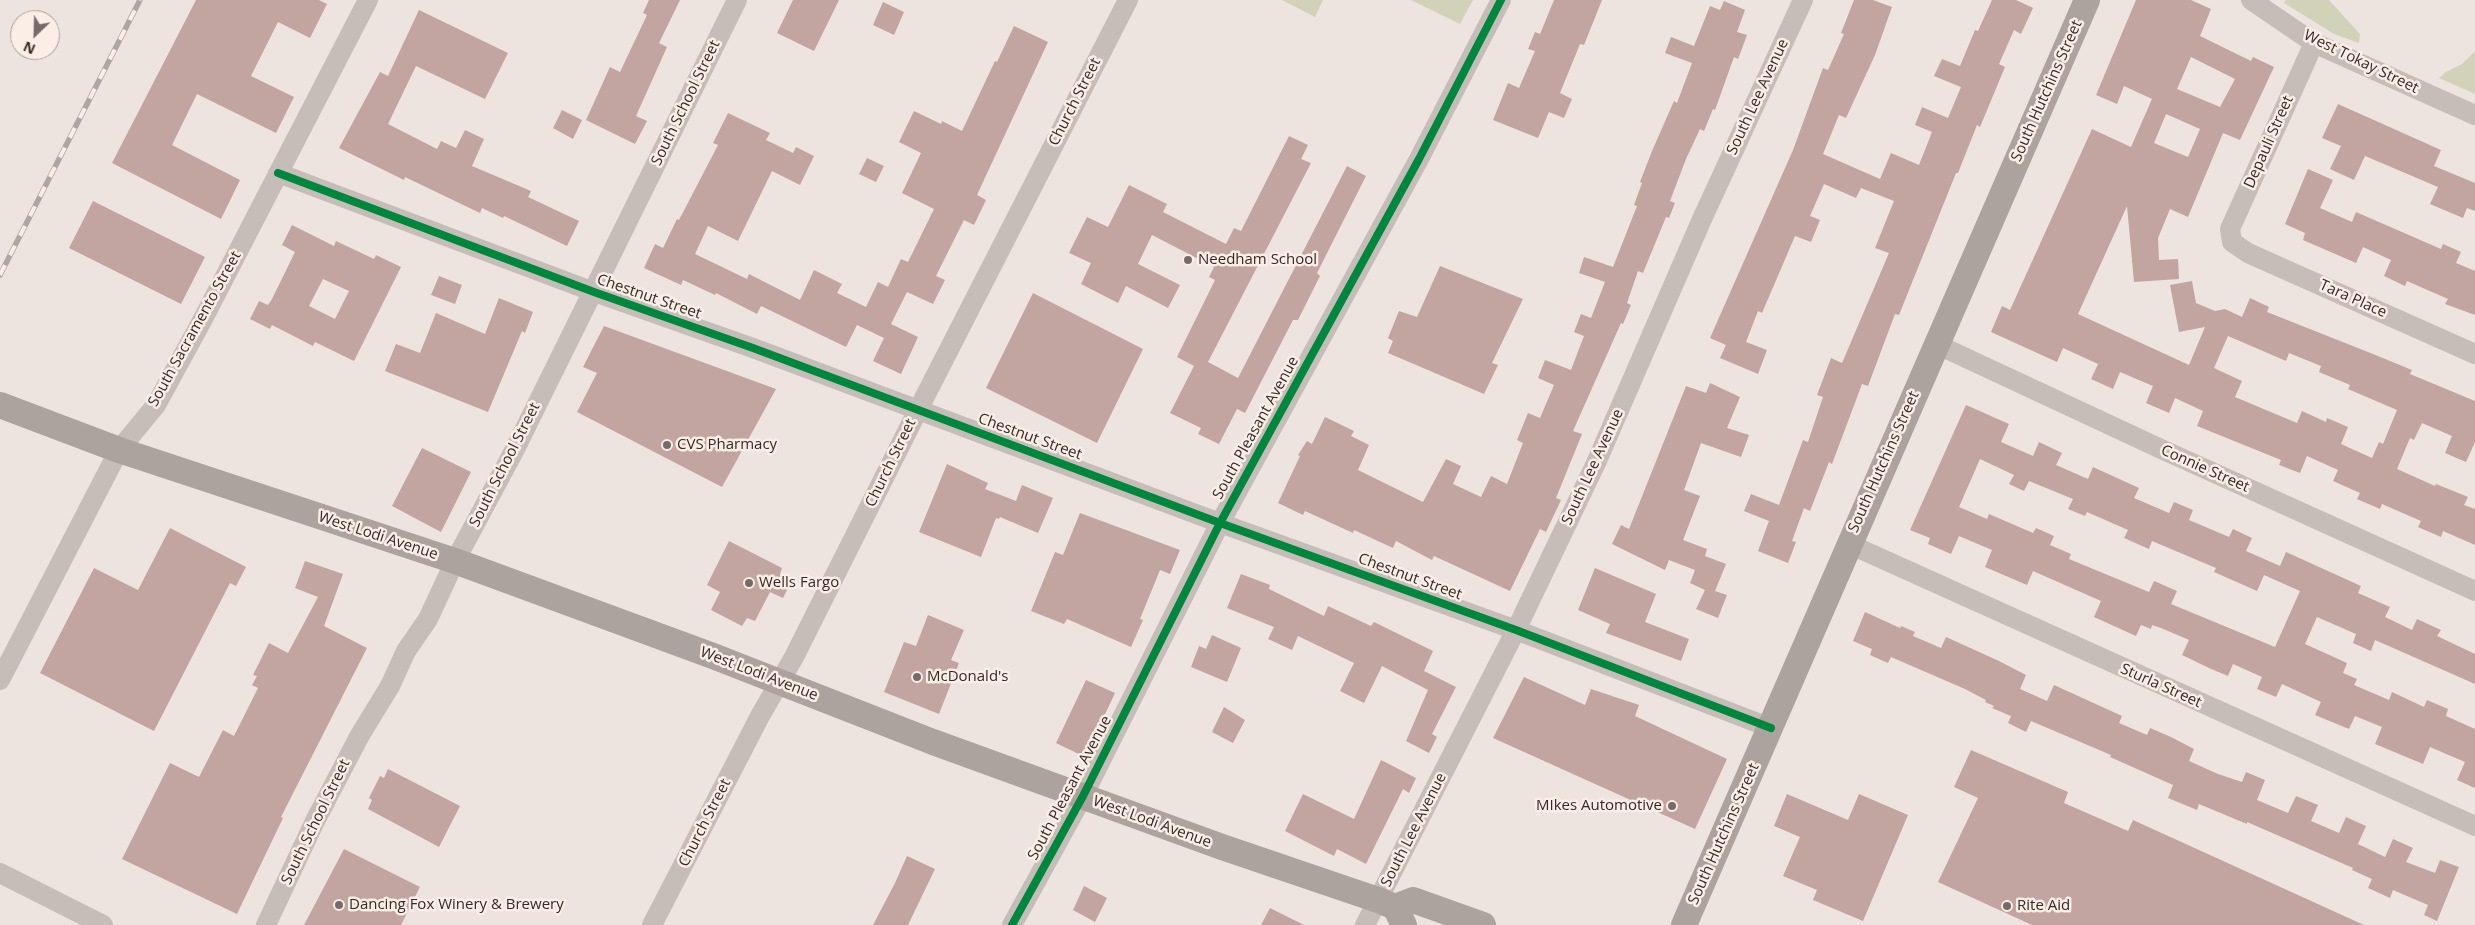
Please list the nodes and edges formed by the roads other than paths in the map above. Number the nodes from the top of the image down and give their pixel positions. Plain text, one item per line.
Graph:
1 (368, 0) edge
2 (737, 0) edge
3 (1128, 0) edge
4 (1500, 0) edge
5 (1803, 0) edge
6 (2087, 0) edge
7 (2251, 0) edge
8 (2314, 43) junction
9 (2475, 115) edge
10 (278, 173) junction
11 (2232, 242) joint
12 (594, 292) junction
13 (1936, 344) junction
14 (2475, 354) edge
15 (0, 405) edge
16 (918, 410) junction
17 (119, 450) junction
18 (1220, 523) junction
19 (1849, 544) junction
20 (455, 562) junction
21 (2475, 592) edge
22 (1516, 630) junction
23 (0, 680) edge
24 (780, 682) junction
25 (1771, 728) junction
26 (1083, 796) junction
27 (2475, 826) edge
28 (0, 873) edge
29 (1393, 911) edge
30 (102, 925) edge
31 (266, 925) edge
32 (652, 925) edge
33 (1012, 925) edge
34 (1365, 925) edge
35 (1483, 925) edge
36 (1684, 925) edge

1 - 10 street, South Sacramento Street
2 - 12 street, South School Street
3 - 16 street, Church Street
4 - 18 street, South Pleasant Avenue
5 - 22 street, South Lee Avenue
6 - 13 main road, South Hutchins Street
7 - 8 street, West Tokay Street
8 - 9 street, West Tokay Street
8 - 11 street, Depauli Street
10 - 12 street, Chestnut Street
10 - 17 street, South Sacramento Street
11 - 14 street, Tara Place
12 - 16 street, Chestnut Street
12 - 20 street, South School Street
13 - 19 main road, South Hutchins Street
13 - 21 street, Connie Street
15 - 17 main road, West Lodi Avenue
16 - 18 street, Chestnut Street
16 - 24 street, Church Street
17 - 20 main road, West Lodi Avenue
17 - 23 street, South Sacramento Street
18 - 22 street, Chestnut Street
18 - 26 street, South Pleasant Avenue
19 - 25 main road, South Hutchins Street
19 - 27 street, Sturla Street
20 - 24 main road, West Lodi Avenue
20 - 31 street, South School Street
22 - 25 street, Chestnut Street
22 - 29 street, South Lee Avenue
24 - 26 main road, West Lodi Avenue
24 - 32 street, Church Street
25 - 36 main road, South Hutchins Street
26 - 29 main road, West Lodi Avenue
26 - 33 street, South Pleasant Avenue
28 - 30 street
29 - 34 street, South Lee Avenue
29 - 35 main road

